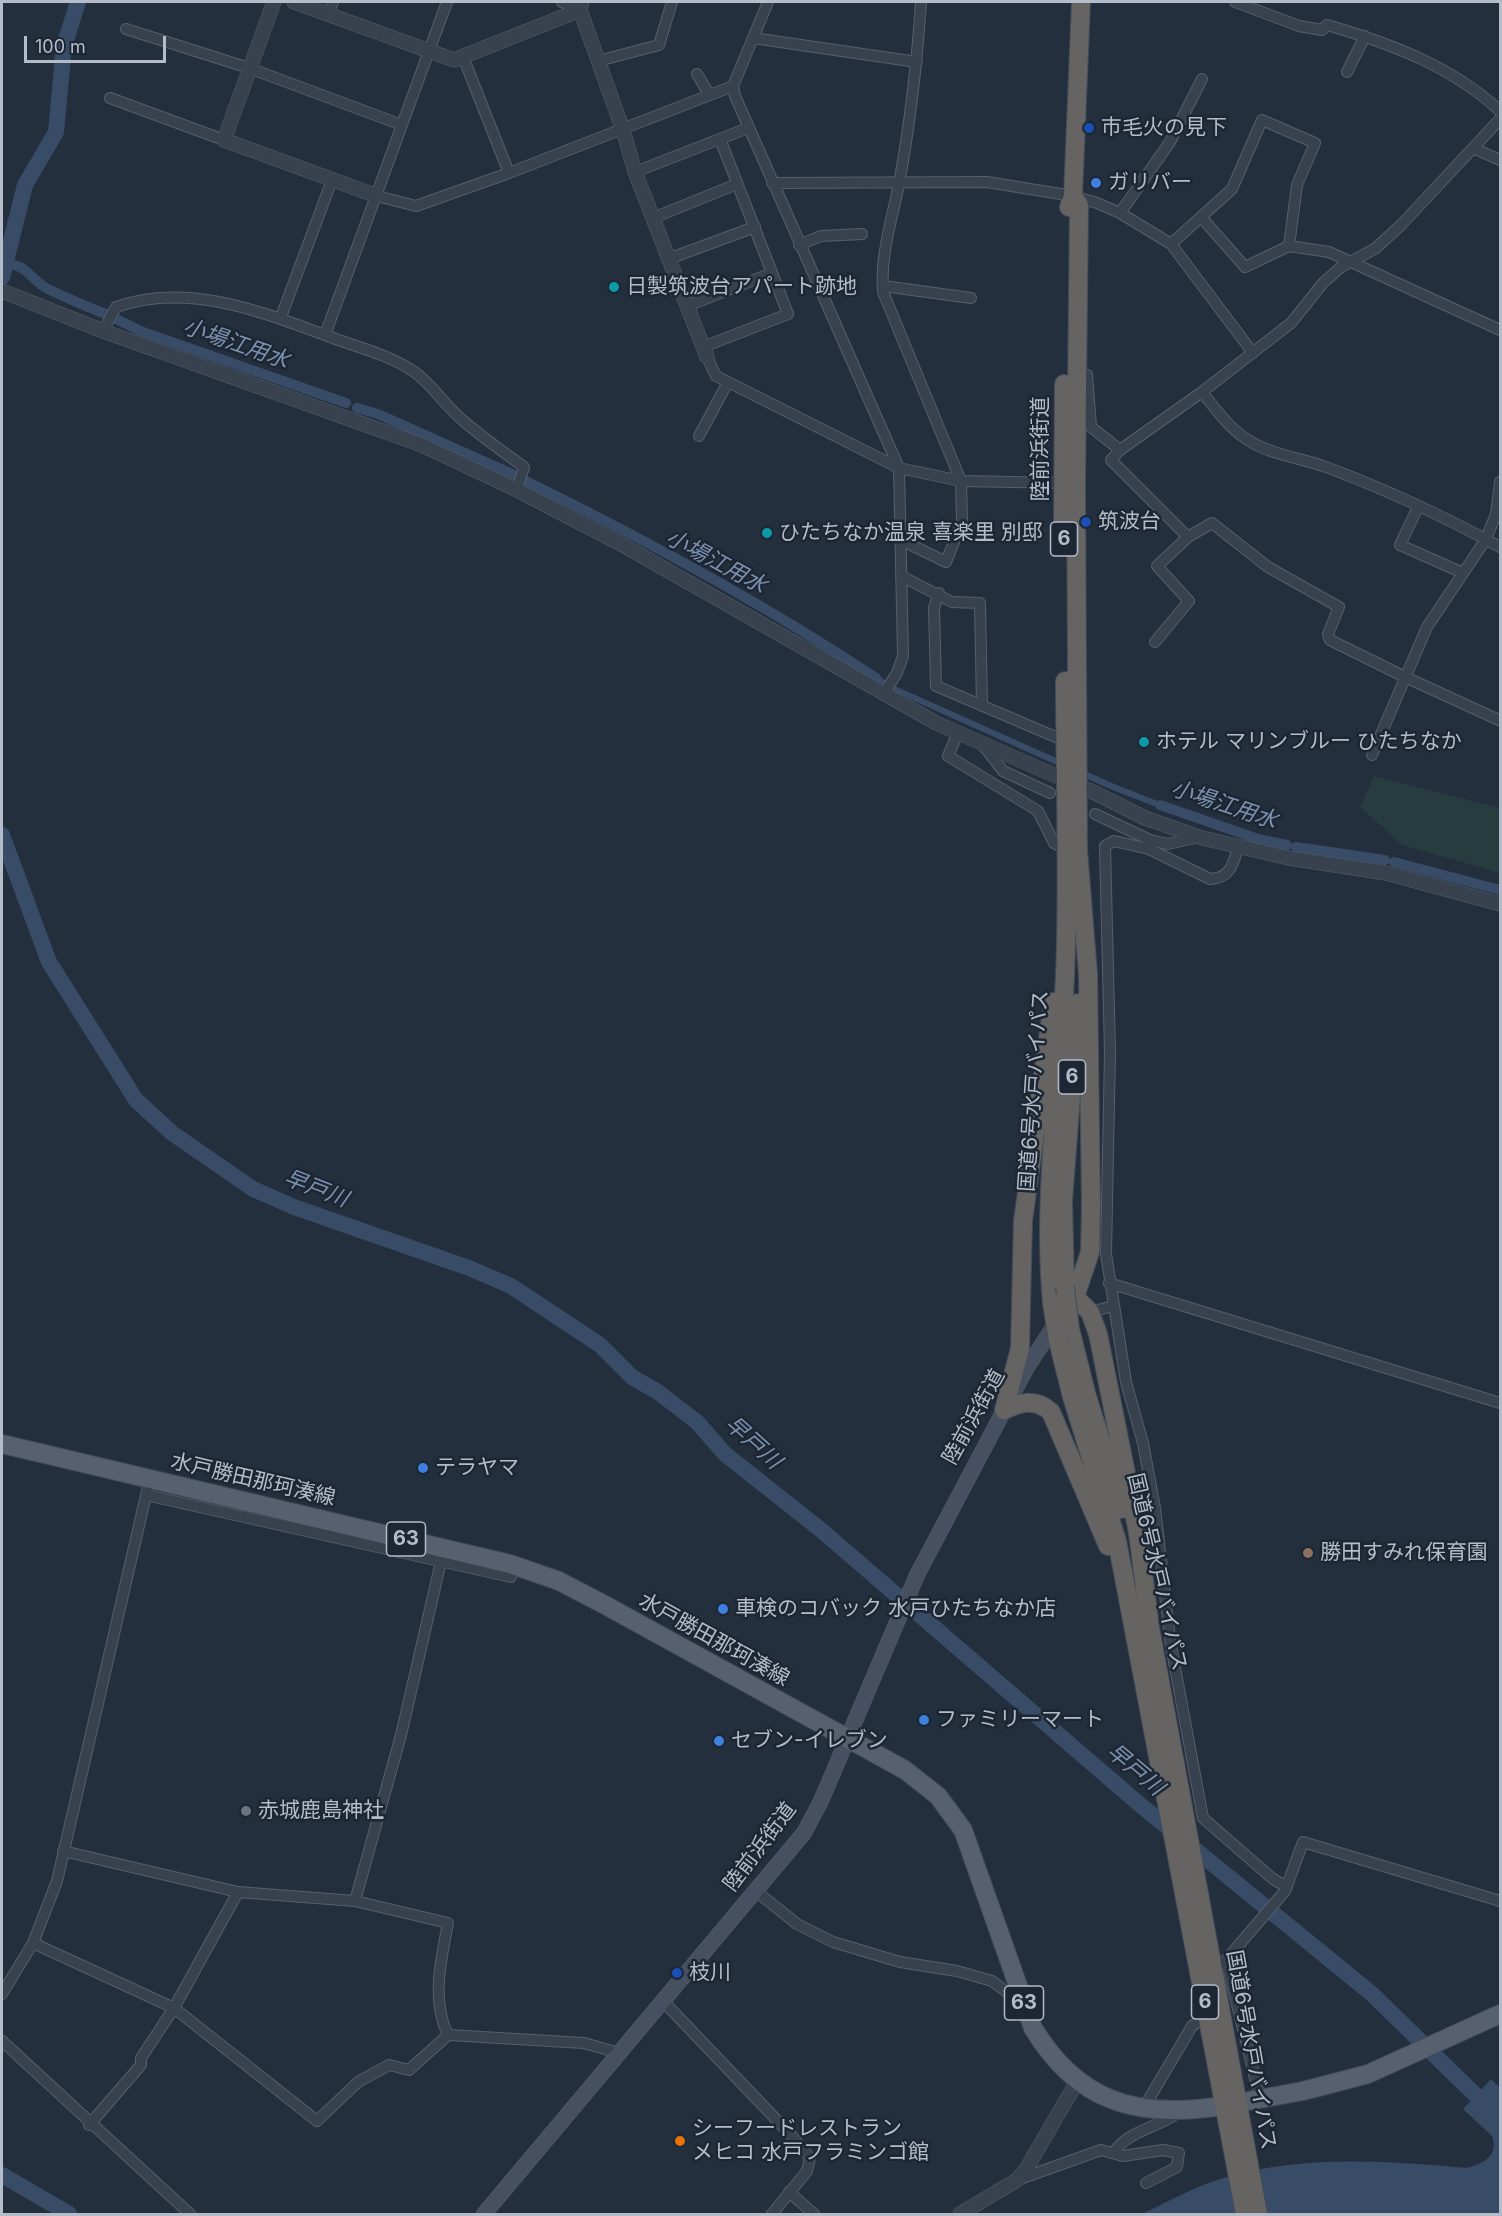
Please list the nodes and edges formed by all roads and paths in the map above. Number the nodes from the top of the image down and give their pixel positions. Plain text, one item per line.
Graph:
1 (274, 2) edge
2 (294, 2) edge
3 (447, 2) edge
4 (562, 2) edge
5 (672, 2) edge
6 (768, 2) edge
7 (921, 2) edge
8 (1081, 2) edge
9 (1235, 2) edge
10 (581, 6) edge
11 (331, 8) edge
12 (126, 29) dead end
13 (1365, 36) junction
14 (753, 38) junction
15 (428, 52) junction
16 (463, 57) junction
17 (598, 61) junction
18 (917, 62) junction
19 (249, 68) junction
20 (1347, 72) dead end
21 (697, 74) dead end
22 (1202, 79) dead end
23 (733, 86) junction
24 (709, 94) junction
25 (110, 98) dead end
26 (1500, 111) edge
27 (1500, 118) edge
28 (402, 125) junction
29 (748, 128) junction
30 (623, 130) junction
31 (720, 139) junction
32 (224, 140) junction
33 (1473, 148) junction
34 (1500, 160) edge
35 (635, 172) junction
36 (508, 173) junction
37 (332, 180) junction
38 (899, 182) junction
39 (772, 183) junction
40 (738, 184) junction
41 (376, 196) junction
42 (1074, 196) junction
43 (1120, 213) junction
44 (653, 218) junction
45 (1202, 218) junction
46 (754, 227) junction
47 (862, 234) dead end
48 (1171, 244) junction
49 (800, 245) junction
50 (1289, 246) junction
51 (668, 259) junction
52 (1350, 261) junction
53 (772, 273) junction
54 (882, 286) junction
55 (2, 291) edge
56 (971, 298) dead end
57 (687, 306) junction
58 (281, 317) junction
59 (1500, 330) edge
60 (103, 331) junction
61 (325, 335) junction
62 (705, 352) junction
63 (1253, 353) junction
64 (1076, 374) junction
65 (728, 382) junction
66 (1202, 392) junction
67 (699, 436) dead end
68 (1120, 450) junction
69 (899, 468) junction
70 (961, 481) junction
71 (1500, 482) edge
72 (1069, 483) junction
73 (517, 490) junction
74 (1418, 507) junction
75 (1188, 537) junction
76 (899, 539) junction
77 (1486, 539) junction
78 (1500, 547) edge
79 (1463, 573) junction
80 (901, 576) junction
81 (939, 593) junction
82 (1155, 642) dead end
83 (1405, 677) junction
84 (883, 695) junction
85 (982, 706) junction
86 (1499, 720) dead end
87 (958, 733) junction
88 (1065, 741) junction
89 (982, 744) junction
90 (1372, 755) dead end
91 (1056, 776) dead end
92 (1089, 790) dead end
93 (1050, 793) dead end
94 (1095, 813) dead end
95 (1199, 837) junction
96 (1238, 847) junction
97 (1066, 850) junction
98 (1079, 866) junction
99 (1066, 885) junction
100 (1500, 904) edge
101 (1098, 1253) junction
102 (1109, 1283) junction
103 (1070, 1292) junction
104 (1113, 1306) junction
105 (1090, 1312) junction
106 (1064, 1335) junction
107 (1500, 1403) edge
108 (1004, 1410) junction
109 (2, 1444) edge
110 (148, 1487) junction
111 (443, 1555) junction
112 (511, 1577) dead end
113 (1133, 1619) junction
114 (1150, 1628) junction
115 (847, 1739) junction
116 (63, 1851) junction
117 (1286, 1889) junction
118 (238, 1892) junction
119 (757, 1892) junction
120 (355, 1900) junction
121 (1500, 1901) edge
122 (33, 1943) junction
123 (1220, 1966) junction
124 (2, 1994) edge
125 (1021, 1996) junction
126 (663, 2001) junction
127 (174, 2008) junction
128 (1500, 2014) edge
129 (1208, 2015) junction
130 (448, 2035) junction
131 (2, 2041) edge
132 (619, 2053) junction
133 (1078, 2080) junction
134 (1254, 2100) joint
135 (1215, 2107) dead end
136 (1143, 2109) junction
137 (1179, 2112) junction
138 (89, 2124) junction
139 (1236, 2128) junction
140 (1114, 2152) junction
141 (1017, 2180) junction
142 (1146, 2183) dead end
143 (789, 2192) junction
144 (190, 2214) edge
145 (484, 2214) edge
146 (772, 2214) edge
147 (814, 2214) edge
148 (960, 2214) edge
149 (1245, 2214) edge
150 (1258, 2214) edge

1 - 19 street
2 - 11 street
3 - 15 street
4 - 10 street
5 - 17 street
6 - 14 street
7 - 18 street
8 - 42 highway, 陸前浜街道 / 6
9 - 13 street
10 - 16 street
10 - 17 street
11 - 15 street
12 - 19 street
13 - 20 street
13 - 26 street
14 - 18 street
14 - 23 street
15 - 16 street
15 - 28 street
16 - 36 street
17 - 30 street
18 - 38 street
19 - 28 street
19 - 32 street
21 - 24 street
22 - 43 street
23 - 24 street
23 - 29 street
24 - 30 street
25 - 32 street
27 - 33 street
28 - 41 street
29 - 31 street
29 - 39 street
30 - 35 street
30 - 36 street
31 - 35 street
31 - 40 street
32 - 37 street
33 - 34 street
33 - 52 street
35 - 44 street
36 - 41 street
37 - 41 street
37 - 58 street
38 - 39 street
38 - 42 street
38 - 54 street
39 - 49 street
40 - 44 street
40 - 46 street
41 - 61 street
42 - 43 street
42 - 64 highway, 陸前浜街道 / 6
42 - 72 highway, 陸前浜街道 / 6
43 - 48 street
44 - 51 street
45 - 48 street
45 - 50 street
45 - 50 street
46 - 51 street
46 - 53 street
47 - 49 street
48 - 63 street
49 - 69 street
50 - 52 street
51 - 57 street
52 - 59 street
52 - 63 street
53 - 57 street
53 - 62 street
54 - 56 street
54 - 70 street
55 - 60 street
57 - 62 street
58 - 60 street
58 - 61 street
60 - 73 street
61 - 73 street
62 - 65 street
63 - 66 street
64 - 68 street
64 - 72 highway, 陸前浜街道 / 6
65 - 67 street
65 - 69 street
66 - 68 street
66 - 74 street
68 - 75 street
69 - 70 street
69 - 76 street
70 - 72 street
70 - 76 street
71 - 77 street
72 - 88 highway, 陸前浜街道 / 6
72 - 98 highway, 陸前浜街道 / 6
73 - 84 street
74 - 77 street
74 - 79 street
75 - 82 street
75 - 83 street
76 - 80 street
77 - 78 street
77 - 79 street
79 - 83 street
80 - 81 street
80 - 84 street
81 - 85 street
81 - 85 street
83 - 86 street
83 - 90 street
84 - 87 street
85 - 88 street
87 - 89 street
87 - 97 street
88 - 97 highway, 陸前浜街道 / 6
89 - 91 street
89 - 93 street
92 - 95 street
94 - 95 street
95 - 96 street
96 - 100 street
96 - 101 street
97 - 99 highway, 陸前浜街道 / 6
98 - 101 highway
98 - 103 highway, 国道6号水戸バイパス / 6
99 - 106 highway, 国道6号水戸バイパス / 6, bridge
99 - 108 highway
101 - 102 street
101 - 103 highway
102 - 104 street
102 - 107 street
103 - 105 highway
103 - 106 highway, 国道6号水戸バイパス / 6, bridge
103 - 108 main road, 陸前浜街道
104 - 105 street
104 - 117 street
105 - 114 highway
106 - 113 highway, 国道6号水戸バイパス / 6
106 - 114 highway, 国道6号水戸バイパス / 6
108 - 113 highway
108 - 115 main road, 陸前浜街道
109 - 110 main road, 水戸勝田那珂湊線 / 63
110 - 111 main road, 水戸勝田那珂湊線 / 63
110 - 116 street
111 - 112 street
111 - 115 main road, 水戸勝田那珂湊線 / 63
111 - 120 street
113 - 129 highway, 国道6号水戸バイパス / 6
114 - 123 highway, 国道6号水戸バイパス / 6
115 - 119 main road, 陸前浜街道
115 - 125 main road, 水戸勝田那珂湊線 / 63
116 - 118 street
116 - 122 street
117 - 121 street
117 - 123 street
118 - 120 street
118 - 127 street
119 - 125 street
119 - 126 main road, 陸前浜街道
120 - 130 street
122 - 124 street
122 - 127 street
123 - 134 street
123 - 139 highway, 国道6号水戸バイパス / 6
125 - 133 main road, 水戸勝田那珂湊線 / 63
126 - 132 main road, 陸前浜街道
126 - 143 street
127 - 130 street
127 - 138 street
128 - 134 main road
129 - 136 street
129 - 139 highway, 国道6号水戸バイパス / 6
130 - 132 street
131 - 138 street
132 - 145 main road, 陸前浜街道
133 - 136 main road, 水戸勝田那珂湊線 / 63
133 - 141 street
135 - 137 main road, 水戸勝田那珂湊線 / 63
136 - 137 main road, 水戸勝田那珂湊線 / 63
137 - 140 street
138 - 144 street
139 - 149 highway, 国道6号水戸バイパス / 6
139 - 150 highway, 国道6号水戸バイパス / 6
140 - 141 street
140 - 142 street
141 - 148 street
143 - 146 street
143 - 147 street

